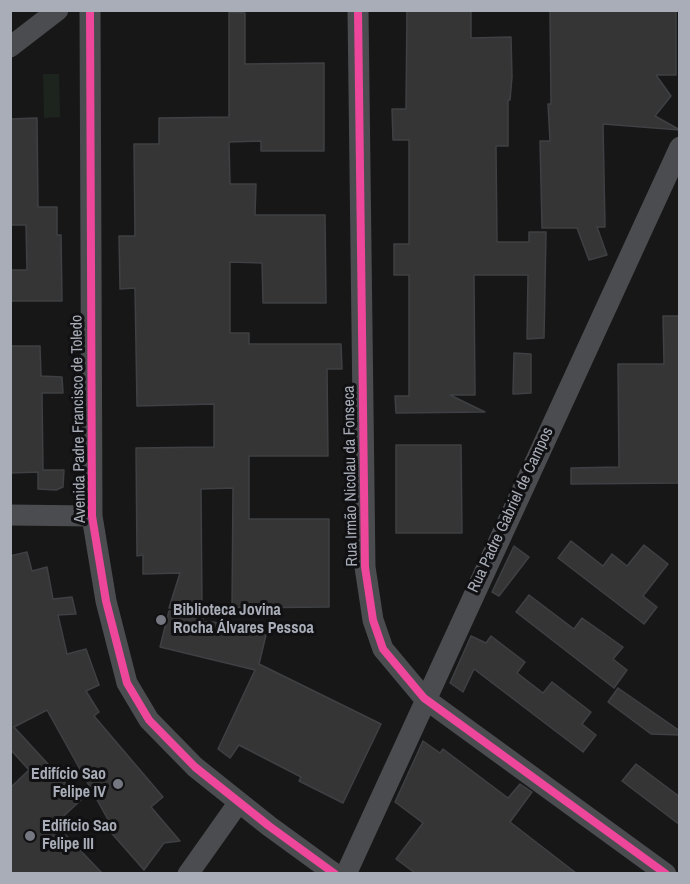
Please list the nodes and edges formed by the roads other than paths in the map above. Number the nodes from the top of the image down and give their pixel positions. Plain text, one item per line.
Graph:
1 (58, 10) edge
2 (90, 10) edge
3 (358, 10) edge
4 (10, 47) edge
5 (680, 147) edge
6 (10, 514) edge
7 (92, 516) junction
8 (424, 698) junction
9 (239, 802) junction
10 (188, 873) edge
11 (335, 873) edge
12 (346, 873) edge
13 (666, 873) edge

1 - 4 street
2 - 7 street, Avenida Padre Francisco de Toledo
3 - 8 street, Rua Irmão Nicolau da Fonseca
5 - 8 street, Rua Padre Gabriel de Campos
6 - 7 street
7 - 9 street, Avenida Padre Francisco de Toledo
8 - 12 street, Rua Padre Gabriel de Campos
8 - 13 street, Rua Irmão Nicolau da Fonseca
9 - 10 street
9 - 11 street, Avenida Padre Francisco de Toledo

